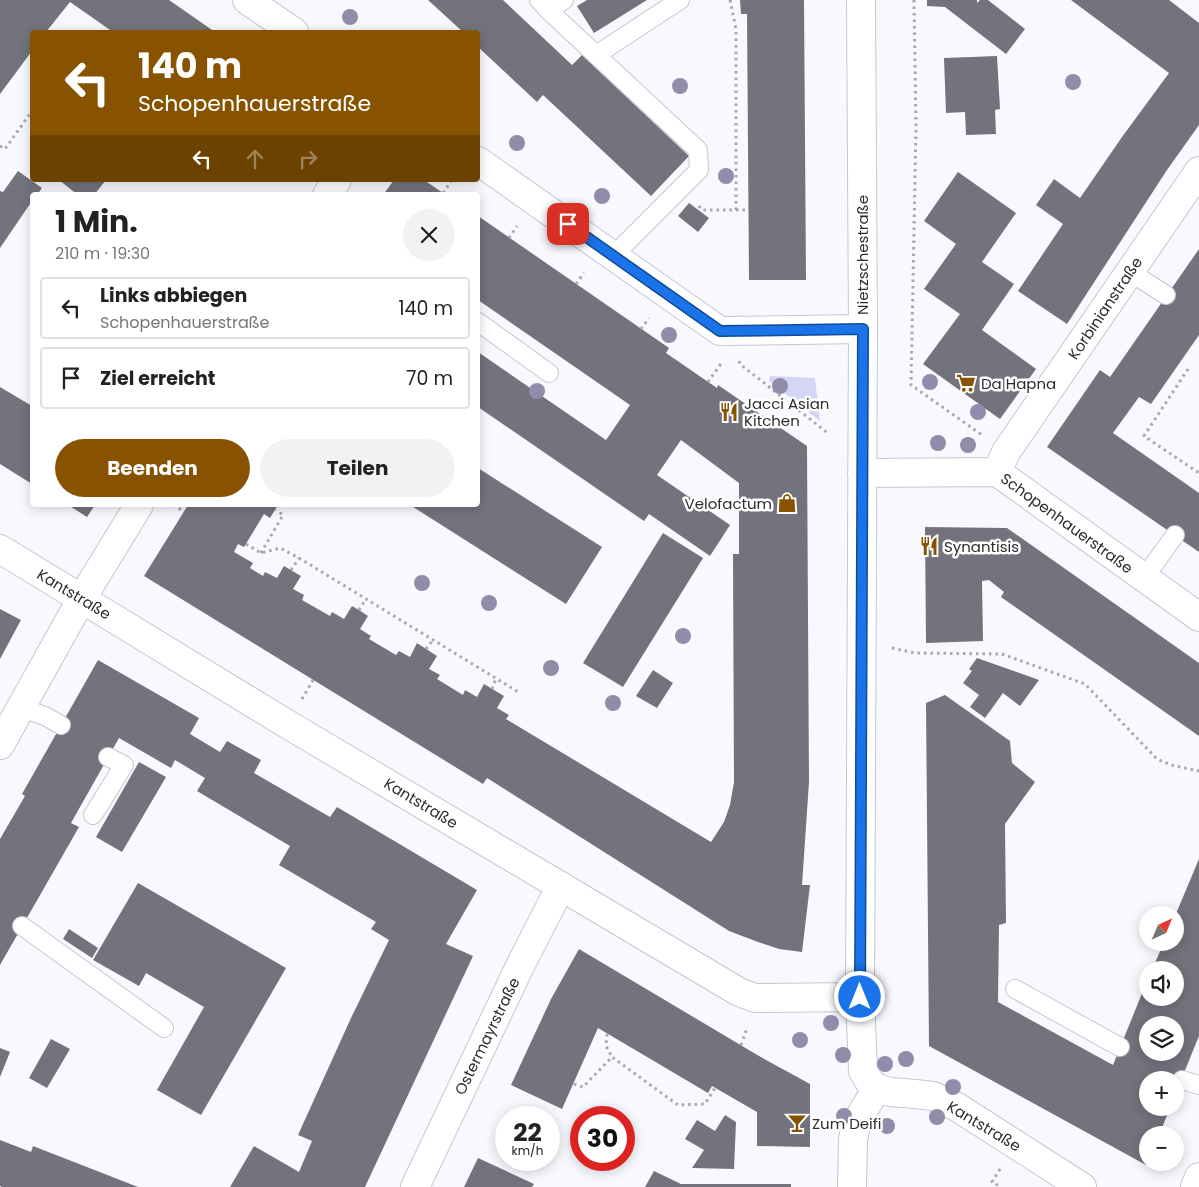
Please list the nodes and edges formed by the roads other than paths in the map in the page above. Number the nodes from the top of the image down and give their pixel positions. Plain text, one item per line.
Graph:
1 (248, 0) edge
2 (564, 0) edge
3 (680, 0) edge
4 (860, 0) edge
5 (544, 5) edge
6 (291, 30) edge
7 (596, 55) junction
8 (480, 162) edge
9 (1199, 171) edge
10 (613, 256) junction
11 (1130, 272) junction
12 (1166, 295) dead end
13 (480, 323) edge
14 (863, 329) junction
15 (549, 373) dead end
16 (1002, 462) junction
17 (862, 473) junction
18 (137, 507) edge
19 (1175, 535) dead end
20 (0, 549) edge
21 (1144, 578) junction
22 (82, 598) junction
23 (1199, 617) edge
24 (21, 708) junction
25 (61, 726) dead end
26 (0, 745) edge
27 (108, 758) dead end
28 (93, 815) dead end
29 (561, 886) junction
30 (22, 926) dead end
31 (1015, 990) dead end
32 (860, 997) junction
33 (164, 1028) dead end
34 (1120, 1047) dead end
35 (1184, 1081) edge
36 (1199, 1085) edge
37 (878, 1088) junction
38 (1199, 1177) edge
39 (415, 1187) edge
40 (852, 1187) edge
41 (1082, 1187) edge
42 (1195, 1187) edge

1 - 6 street
2 - 5 lane
3 - 7 lane
4 - 14 street, Nietzschestraße
5 - 7 lane
7 - 10 lane
8 - 10 street
9 - 11 street, Korbinianstraße
10 - 14 street
11 - 12 lane
11 - 16 street, Korbinianstraße
13 - 15 lane
14 - 17 street, Nietzschestraße
16 - 17 street, Schopenhauerstraße
16 - 21 street, Schopenhauerstraße
17 - 32 street, Nietzschestraße
18 - 22 street
19 - 21 lane
20 - 22 street, Kantstraße
21 - 23 street, Schopenhauerstraße
22 - 24 street
22 - 29 street, Kantstraße
24 - 25 lane
24 - 26 street
27 - 28 lane
29 - 32 street, Kantstraße
29 - 39 street, Ostermayrstraße
30 - 33 lane
31 - 34 lane
32 - 37 street, Nietzschestraße
35 - 36 lane
37 - 40 street
37 - 41 street, Kantstraße
38 - 42 street

